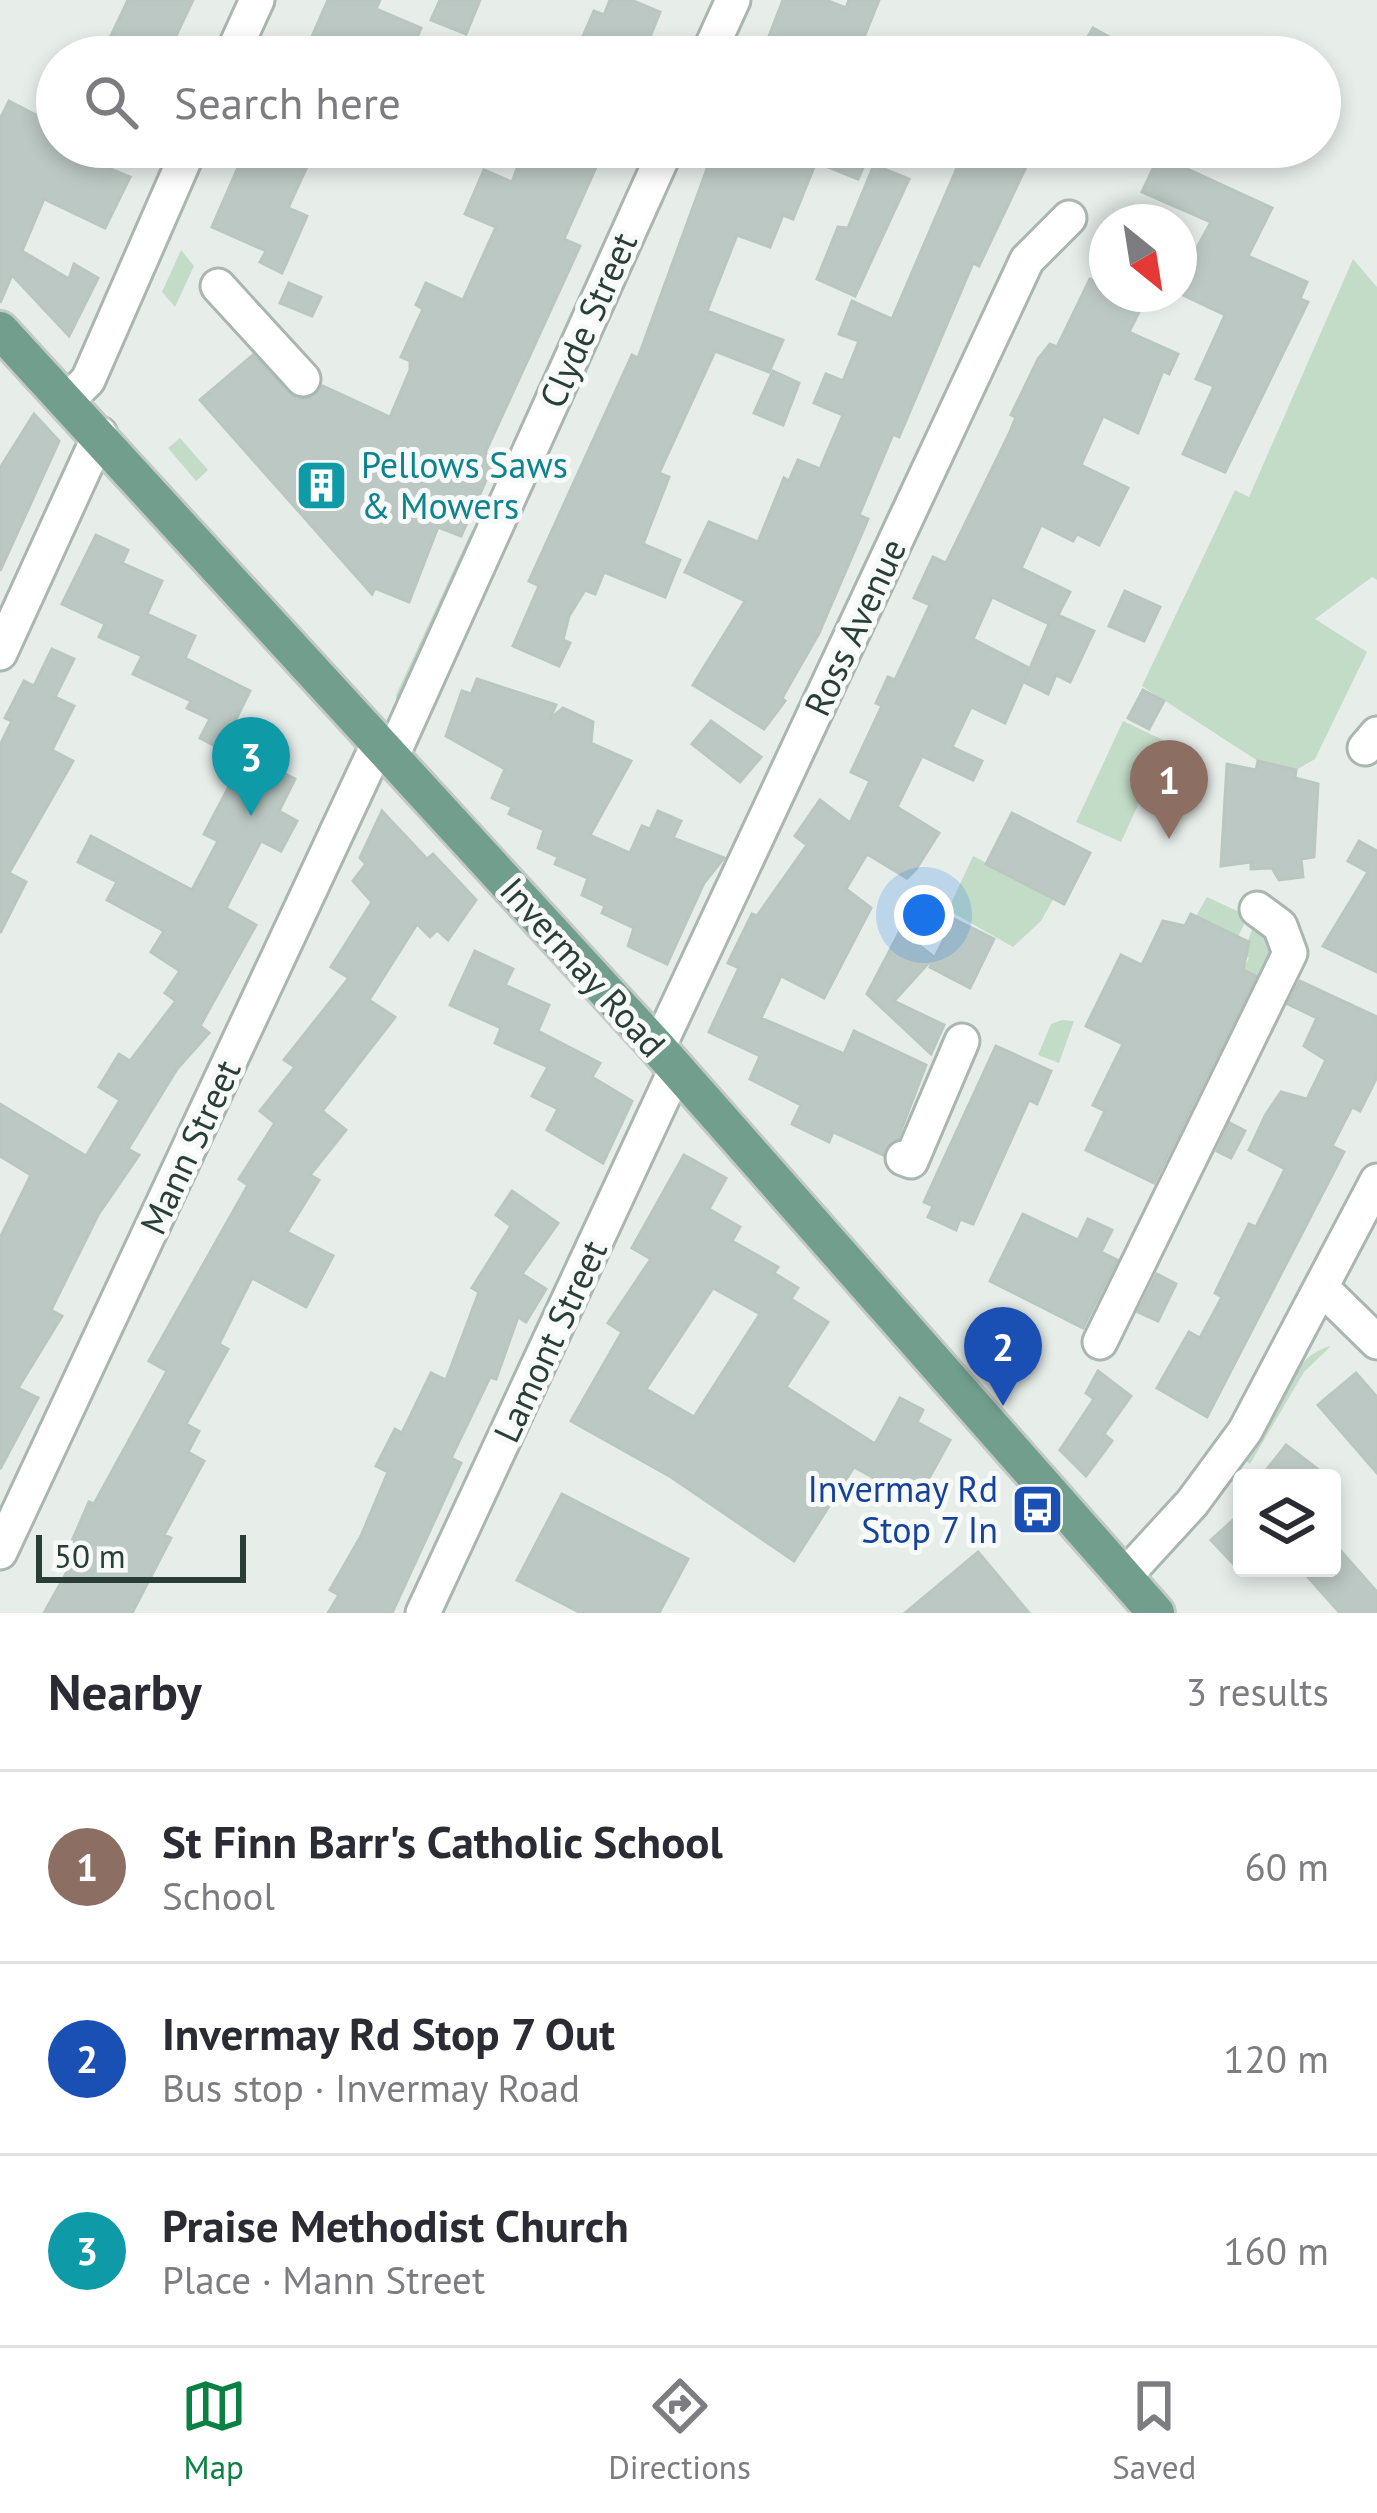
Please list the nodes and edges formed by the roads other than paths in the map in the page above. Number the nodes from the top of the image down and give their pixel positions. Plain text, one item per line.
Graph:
1 (257, 0) edge
2 (733, 0) edge
3 (241, 36) edge
4 (717, 36) edge
5 (181, 168) edge
6 (657, 168) edge
7 (1069, 218) dead end
8 (218, 286) dead end
9 (0, 330) edge
10 (303, 379) dead end
11 (68, 400) junction
12 (100, 434) junction
13 (0, 653) edge
14 (386, 749) junction
15 (1257, 909) dead end
16 (962, 1041) dead end
17 (667, 1059) junction
18 (903, 1158) dead end
19 (1377, 1181) edge
20 (1324, 1290) junction
21 (1100, 1342) dead end
22 (1377, 1342) edge
23 (0, 1552) edge
24 (1124, 1577) junction
25 (423, 1613) edge
26 (1156, 1613) edge

1 - 3 street
2 - 4 street
5 - 11 street
6 - 14 street, Clyde Street
7 - 17 street, Ross Avenue
8 - 10 street
9 - 11 main road, Invermay Road
11 - 12 main road, Invermay Road
12 - 13 street
12 - 14 main road, Invermay Road
14 - 17 main road, Invermay Road
14 - 23 street, Mann Street
15 - 21 street
16 - 18 street
17 - 24 main road, Invermay Road
17 - 25 street, Lamont Street
19 - 20 street
20 - 22 street
20 - 24 street
24 - 26 main road, Invermay Road

